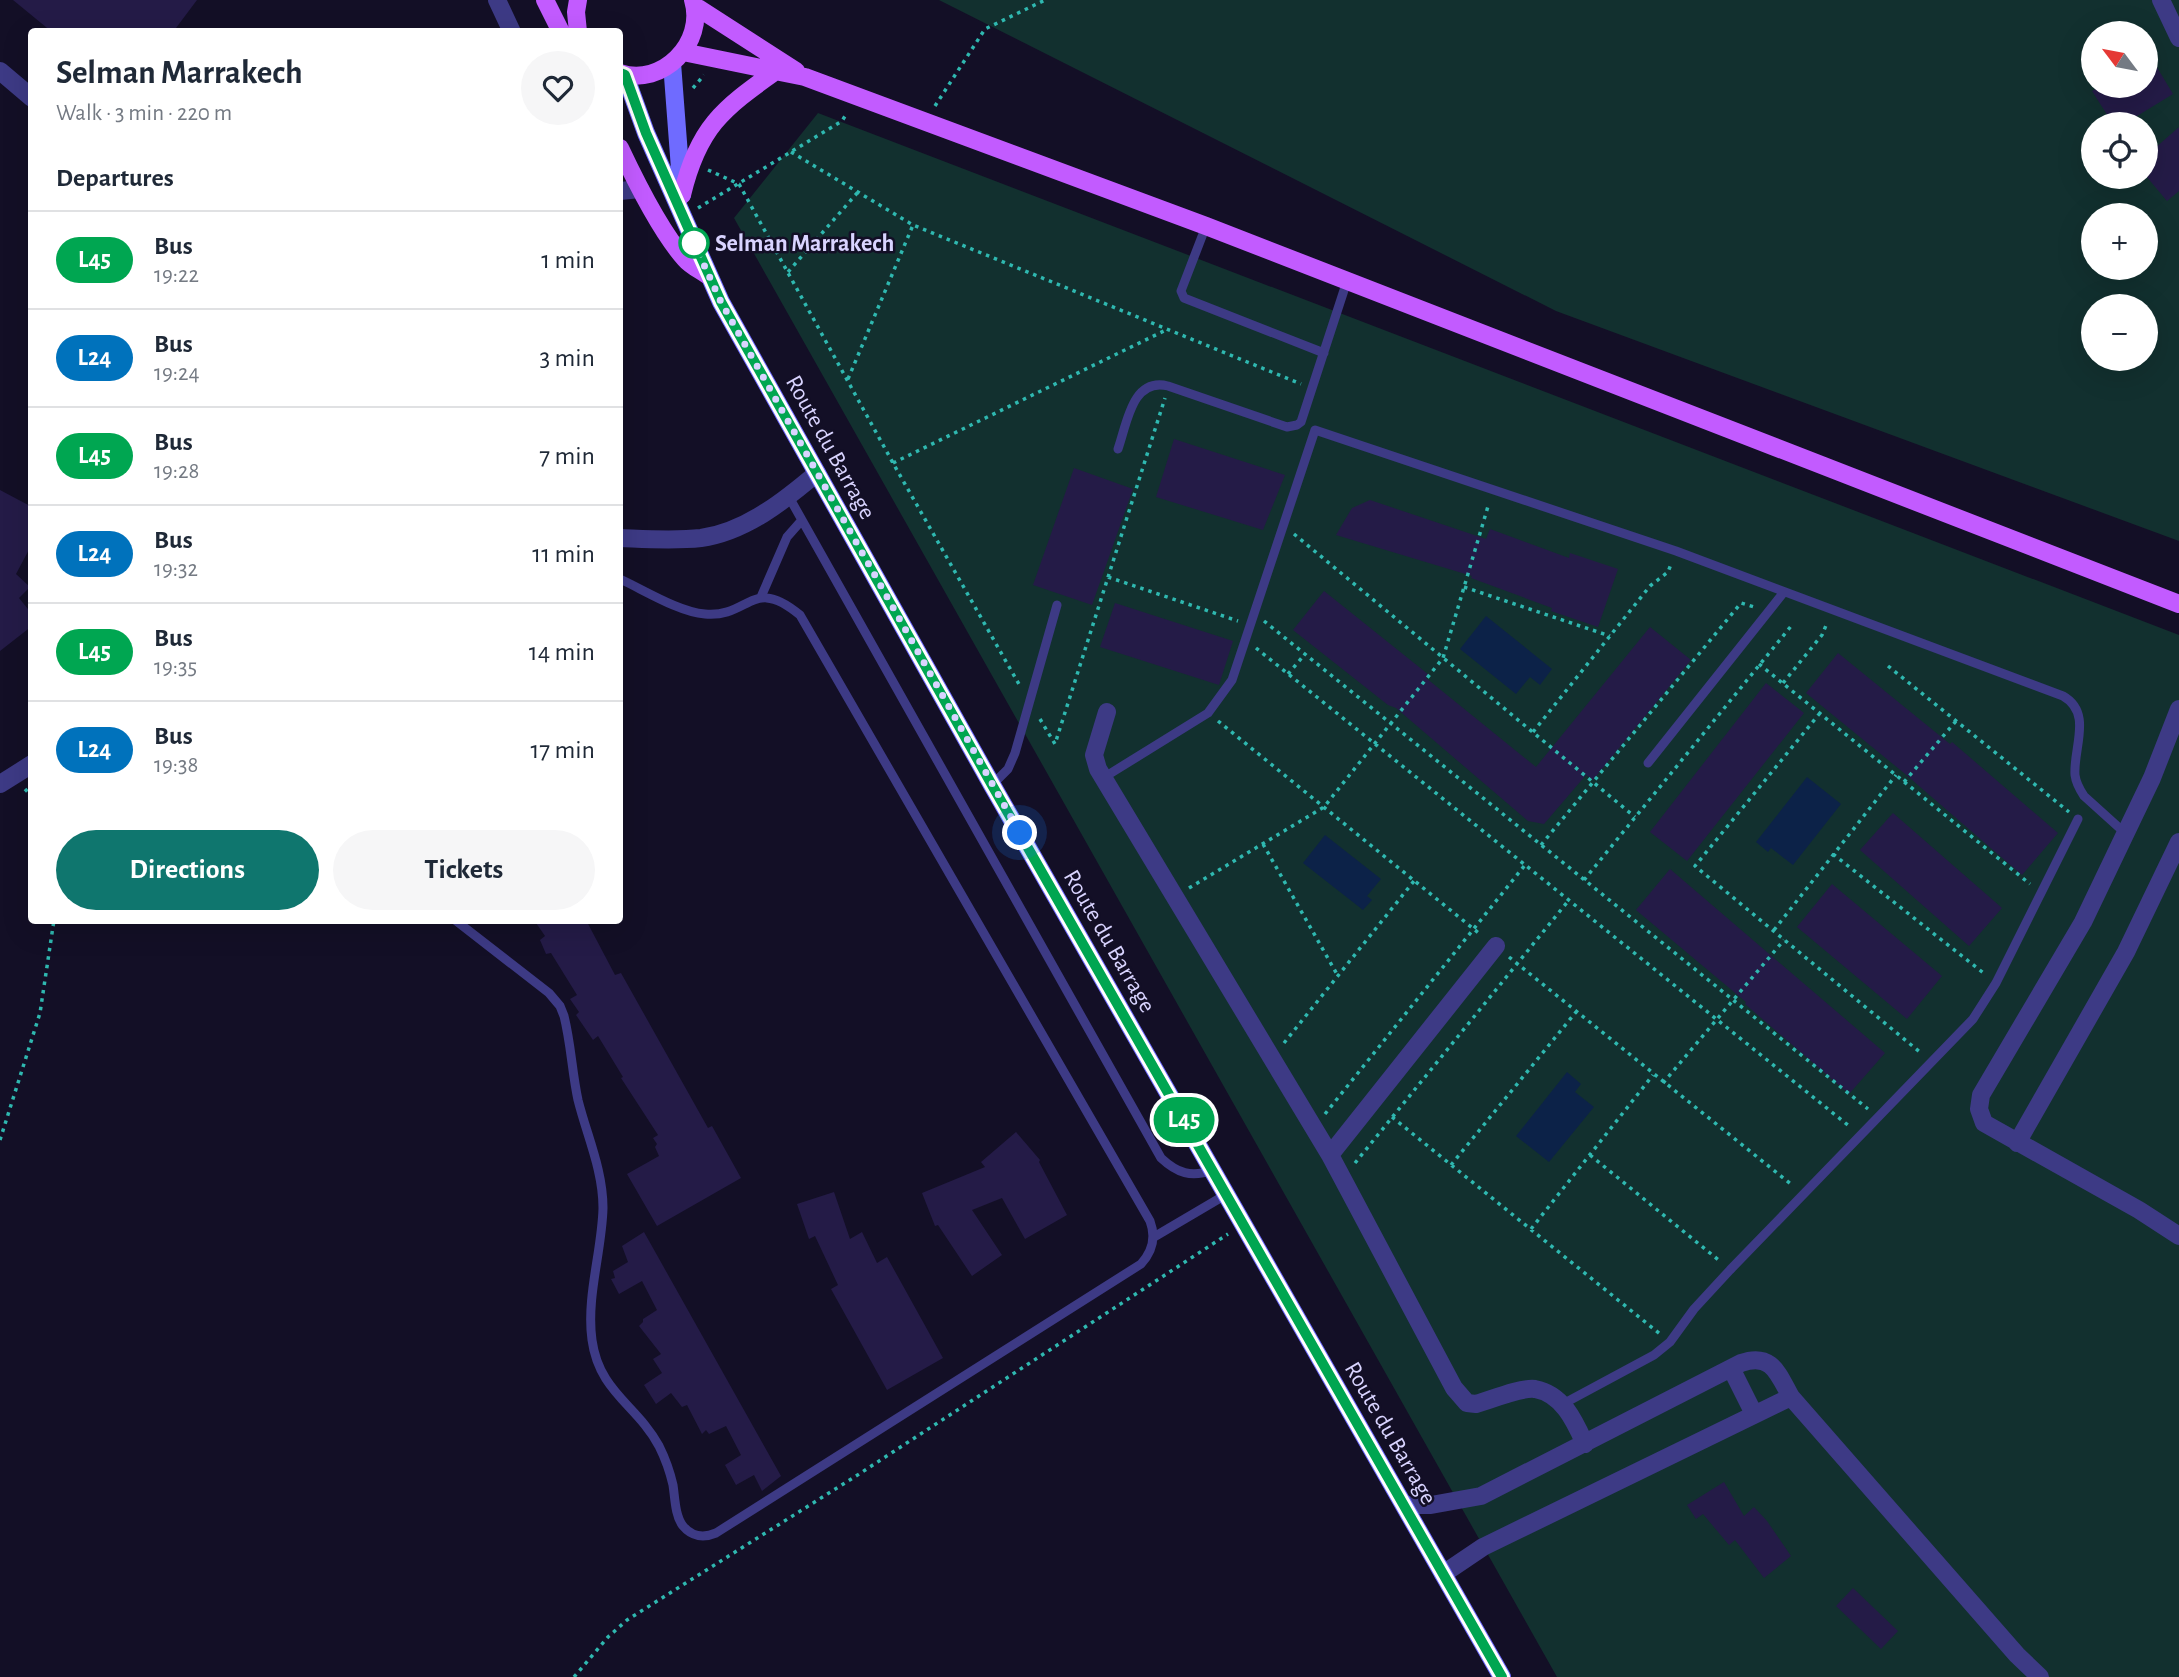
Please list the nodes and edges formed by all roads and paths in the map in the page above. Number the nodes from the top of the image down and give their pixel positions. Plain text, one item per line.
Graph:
1 (497, 0) edge
2 (545, 0) edge
3 (1045, 0) edge
4 (2161, 0) edge
5 (694, 3) edge
6 (573, 4) edge
7 (510, 28) edge
8 (559, 28) edge
9 (577, 28) edge
10 (2179, 38) edge
11 (678, 57) junction
12 (713, 58) junction
13 (0, 71) edge
14 (776, 71) junction
15 (623, 74) edge
16 (623, 76) edge
17 (805, 77) junction
18 (28, 95) edge
19 (856, 96) junction
20 (674, 101) junction
21 (924, 122) junction
22 (791, 152) junction
23 (623, 154) edge
24 (691, 162) junction
25 (739, 184) junction
26 (640, 189) junction
27 (623, 191) edge
28 (858, 192) junction
29 (682, 195) junction
30 (685, 220) junction
31 (914, 225) junction
32 (1206, 226) junction
33 (788, 272) junction
34 (708, 275) junction
35 (1347, 281) junction
36 (1168, 329) junction
37 (1324, 353) junction
38 (848, 379) junction
39 (1168, 386) junction
40 (1312, 389) junction
41 (1118, 449) dead end
42 (893, 463) junction
43 (817, 473) junction
44 (1493, 490) junction
45 (789, 497) junction
46 (802, 520) junction
47 (1284, 525) junction
48 (623, 538) edge
49 (1676, 551) junction
50 (1108, 577) junction
51 (623, 580) edge
52 (1464, 587) junction
53 (1784, 592) junction
54 (761, 597) junction
55 (2179, 604) edge
56 (1057, 605) dead end
57 (1769, 610) junction
58 (1832, 610) junction
59 (1254, 613) junction
60 (1251, 625) junction
61 (1792, 625) dead end
62 (1610, 636) junction
63 (1246, 640) junction
64 (1305, 654) junction
65 (1443, 658) junction
66 (1759, 664) junction
67 (1888, 666) dead end
68 (1288, 674) junction
69 (1783, 683) junction
70 (1030, 702) junction
71 (2179, 709) edge
72 (1107, 712) dead end
73 (1820, 713) junction
74 (1956, 721) junction
75 (1391, 724) junction
76 (1533, 732) junction
77 (1375, 744) junction
78 (1648, 764) dead end
79 (28, 766) edge
80 (1896, 775) junction
81 (1103, 778) junction
82 (1593, 782) junction
83 (1905, 782) junction
84 (0, 784) edge
85 (992, 785) junction
86 (1635, 817) junction
87 (2078, 819) joint
88 (2125, 833) junction
89 (2179, 842) edge
90 (1263, 844) junction
91 (1541, 845) junction
92 (1833, 854) junction
93 (1525, 864) junction
94 (1584, 880) junction
95 (1414, 881) dead end
96 (2042, 894) junction
97 (1175, 897) junction
98 (1569, 900) junction
99 (53, 924) edge
100 (460, 924) edge
101 (1773, 931) junction
102 (1784, 940) junction
103 (1496, 947) dead end
104 (1338, 976) junction
105 (1996, 983) junction
106 (1733, 1000) junction
107 (1576, 1012) dead end
108 (1717, 1019) junction
109 (1272, 1059) junction
110 (1931, 1061) junction
111 (1653, 1075) dead end
112 (1663, 1083) dead end
113 (1392, 1117) junction
114 (1877, 1117) junction
115 (1314, 1128) junction
116 (1860, 1134) junction
117 (0, 1140) edge
118 (2017, 1143) junction
119 (1330, 1155) junction
120 (1590, 1155) junction
121 (1355, 1163) dead end
122 (1451, 1165) junction
123 (1213, 1170) junction
124 (1227, 1194) junction
125 (1244, 1223) junction
126 (1531, 1230) junction
127 (2179, 1236) edge
128 (1154, 1237) junction
129 (1730, 1270) junction
130 (1670, 1342) junction
131 (1731, 1368) junction
132 (1791, 1397) junction
133 (1562, 1405) junction
134 (1754, 1414) junction
135 (1585, 1444) junction
136 (1405, 1505) junction
137 (1443, 1574) junction
138 (575, 1677) edge
139 (1502, 1677) edge
140 (2040, 1677) edge

1 - 7 street
2 - 8 main road
3 - 21 path
4 - 10 street
5 - 11 main road
5 - 17 main road
6 - 9 main road
11 - 12 main road
11 - 15 main road
11 - 20 main road, Route du Barrage
12 - 14 main road
12 - 20 path
13 - 18 street
14 - 17 main road
14 - 24 main road
16 - 30 main road, Route du Barrage
17 - 19 main road
19 - 21 main road
19 - 22 path
20 - 29 main road, Route du Barrage
21 - 32 main road
22 - 25 path
22 - 28 path
23 - 26 main road
24 - 25 path
24 - 29 main road
25 - 30 path
25 - 33 path
26 - 27 street
26 - 34 main road
28 - 31 path
28 - 33 path
29 - 30 main road, Route du Barrage
30 - 34 main road, Route du Barrage
31 - 36 path
31 - 38 path
32 - 35 main road
32 - 37 lane
33 - 38 path
34 - 43 main road, Route du Barrage
35 - 37 lane
35 - 55 main road
36 - 40 path
36 - 42 path
37 - 40 lane
38 - 42 path
39 - 40 lane
39 - 41 lane
39 - 50 path
42 - 70 path
43 - 45 street
43 - 85 main road, Route du Barrage
44 - 47 lane
44 - 49 lane
44 - 52 path
45 - 46 lane
45 - 48 street
46 - 54 lane
46 - 123 lane
47 - 59 lane
47 - 65 path
49 - 53 lane
49 - 62 path
50 - 60 path
50 - 70 path
51 - 54 lane
52 - 62 path
52 - 65 path
53 - 57 lane
53 - 58 lane
54 - 128 lane
56 - 70 lane
57 - 78 lane
57 - 82 path
58 - 69 path
58 - 88 lane
59 - 60 lane
59 - 64 path
60 - 63 lane
61 - 66 path
62 - 76 path
63 - 68 path
63 - 81 lane
64 - 68 path
64 - 75 path
65 - 75 path
65 - 76 path
66 - 69 path
66 - 86 path
67 - 74 path
68 - 77 path
69 - 73 path
70 - 85 lane
71 - 88 street
72 - 81 street
73 - 80 path
73 - 101 path
74 - 83 path
74 - 87 path
75 - 77 path
75 - 91 path
76 - 82 path
77 - 90 path
77 - 93 path
79 - 84 street
80 - 83 path
80 - 92 path
81 - 97 street
82 - 86 path
82 - 91 path
83 - 96 path
85 - 123 main road, Route du Barrage
86 - 94 path
87 - 96 lane
88 - 118 street
89 - 118 street
90 - 97 path
90 - 104 path
91 - 94 path
92 - 101 path
92 - 105 path
93 - 98 path
93 - 115 path
94 - 106 path
95 - 104 path
96 - 105 lane
97 - 109 street
98 - 108 path
98 - 113 path
99 - 117 path
100 - 128 lane
101 - 102 path
102 - 106 path
102 - 110 path
103 - 119 street
104 - 109 path
105 - 110 lane
106 - 108 path
106 - 114 path
107 - 122 path
108 - 112 path
108 - 116 path
109 - 115 street
110 - 114 lane
111 - 120 path
113 - 121 path
113 - 122 path
114 - 116 lane
115 - 119 street
116 - 129 lane
118 - 127 street
119 - 133 street
120 - 126 path
120 - 129 path
122 - 126 path
123 - 124 main road, Route du Barrage
124 - 125 main road, Route du Barrage
124 - 128 lane
125 - 136 main road, Route du Barrage
125 - 138 path
126 - 130 path
129 - 130 lane
130 - 133 lane
131 - 132 street
131 - 134 street
131 - 135 street
132 - 134 street
132 - 140 street
133 - 135 street
134 - 137 street
135 - 136 street
136 - 137 main road, Route du Barrage
137 - 139 main road, Route du Barrage

